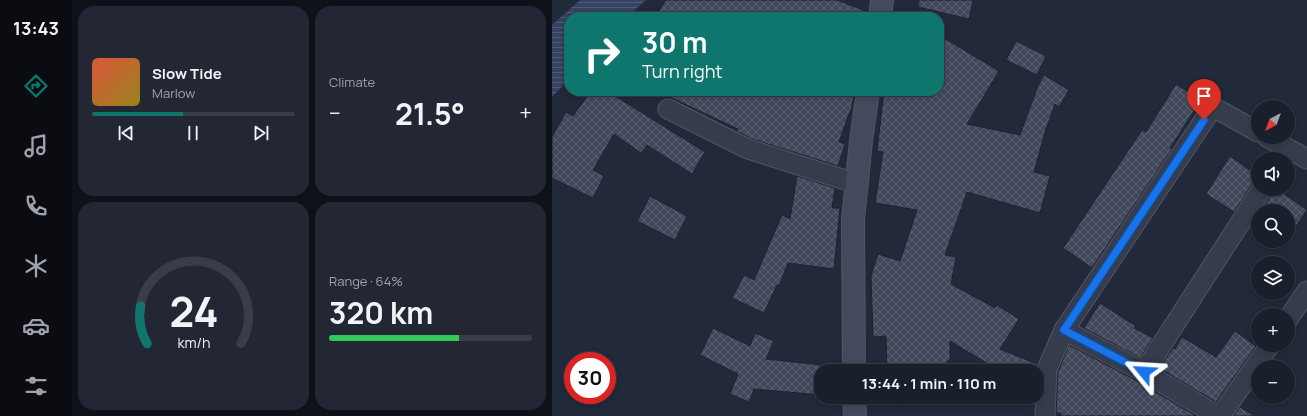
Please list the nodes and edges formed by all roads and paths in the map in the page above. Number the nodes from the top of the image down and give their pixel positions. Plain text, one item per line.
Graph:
1 (882, 0) edge
2 (881, 12) edge
3 (867, 96) edge
4 (668, 110) dead end
5 (1251, 128) edge
6 (1274, 144) edge
7 (1283, 152) edge
8 (1295, 156) edge
9 (1307, 159) edge
10 (858, 184) junction
11 (1257, 196) edge
12 (1307, 291) edge
13 (1295, 309) edge
14 (1064, 330) junction
15 (1265, 352) edge
16 (854, 364) edge
17 (1144, 372) junction
18 (854, 404) edge
19 (854, 416) edge
20 (1045, 416) edge
21 (1219, 416) edge

1 - 2 main road
3 - 10 main road
4 - 10 street
5 - 14 street
6 - 7 street
8 - 9 street
10 - 16 main road
11 - 17 street
12 - 13 street
14 - 17 street
14 - 20 street
15 - 21 street
17 - 21 street
18 - 19 main road

